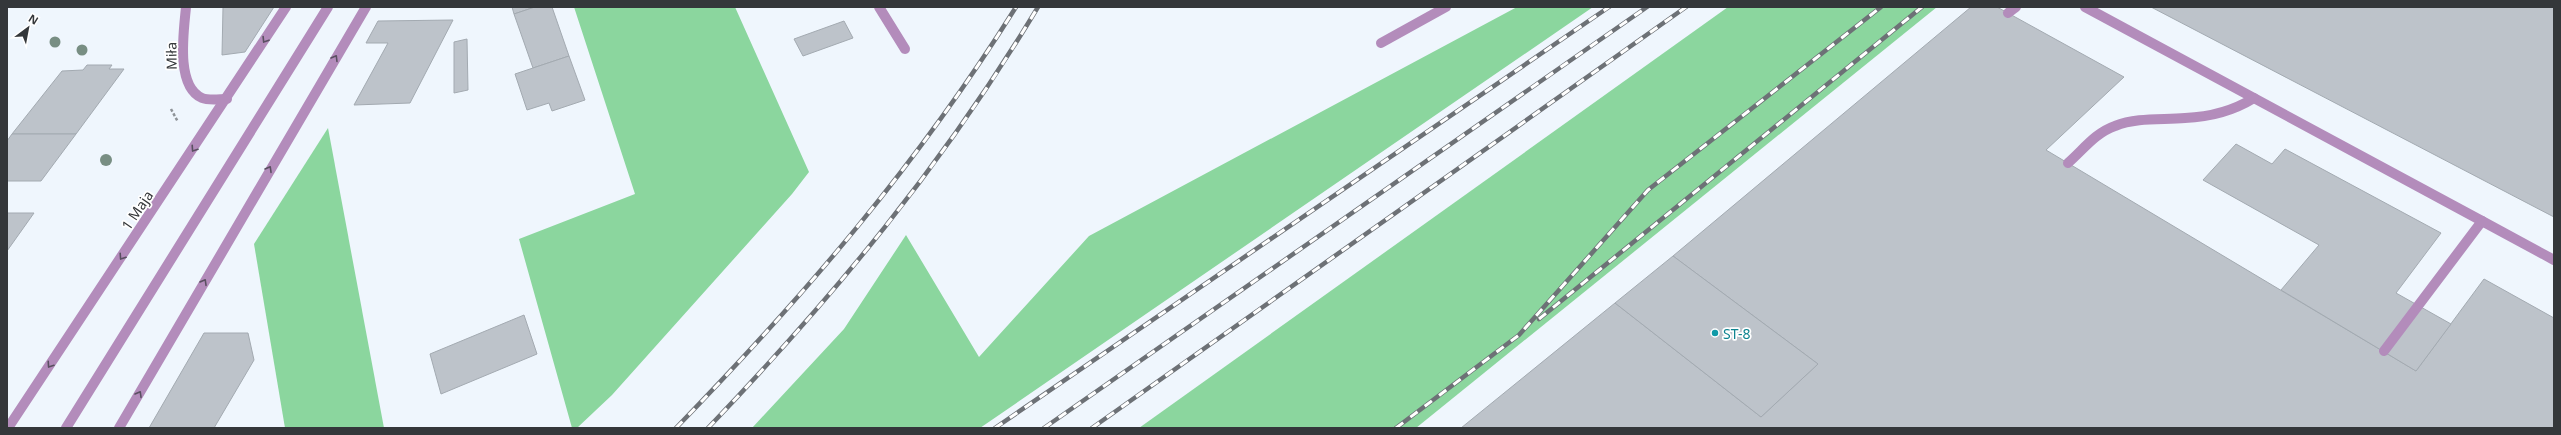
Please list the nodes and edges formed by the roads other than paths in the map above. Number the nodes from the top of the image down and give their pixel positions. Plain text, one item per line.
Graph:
1 (186, 7) edge
2 (286, 7) edge
3 (328, 7) edge
4 (366, 7) edge
5 (879, 7) edge
6 (1446, 7) edge
7 (2016, 7) edge
8 (2085, 7) edge
9 (2008, 13) dead end
10 (1381, 43) dead end
11 (906, 49) dead end
12 (2254, 98) junction
13 (227, 99) junction
14 (2068, 163) dead end
15 (2482, 221) junction
16 (2554, 260) edge
17 (2384, 351) dead end
18 (8, 428) edge
19 (66, 428) edge
20 (119, 428) edge

1 - 13 street, Miła
2 -> 13 street, 1 Maja
3 - 19 street
20 -> 4 street
5 - 11 street
6 - 10 street
7 - 9 street
8 - 12 street
12 - 14 street
12 - 15 street
13 -> 18 street, 1 Maja
15 - 16 street
15 - 17 street

